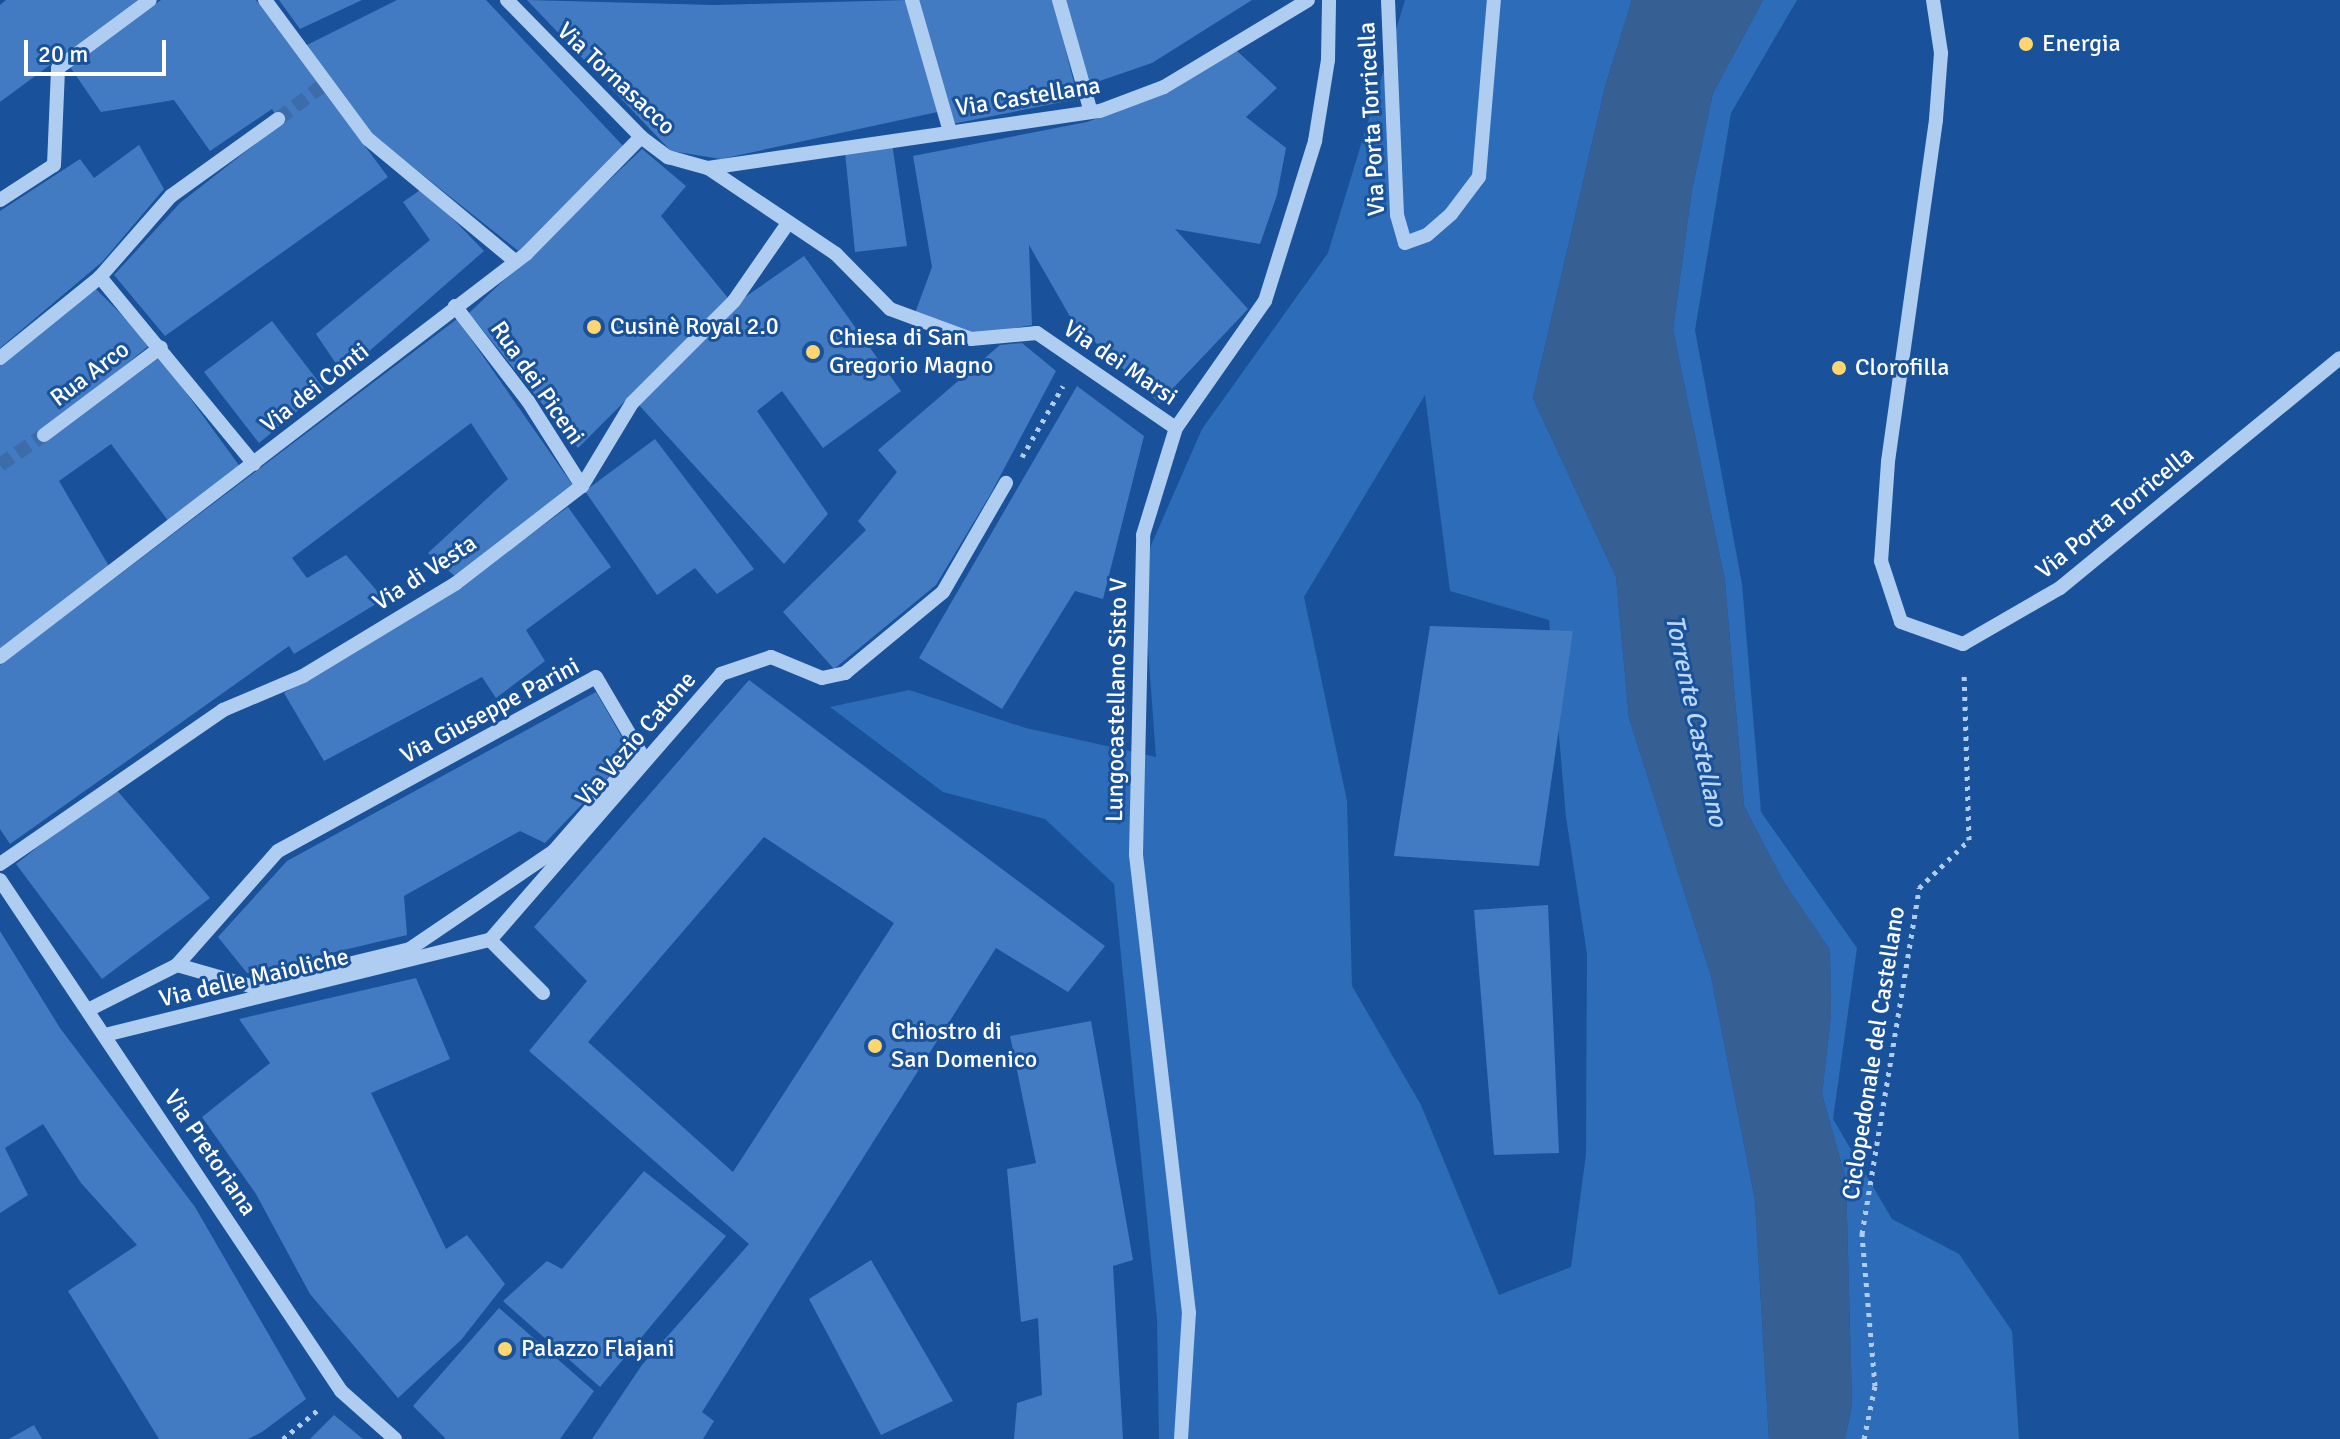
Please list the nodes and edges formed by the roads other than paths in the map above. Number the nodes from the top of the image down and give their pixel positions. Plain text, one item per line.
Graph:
1 (150, 0) edge
2 (265, 0) edge
3 (507, 0) edge
4 (912, 0) edge
5 (1059, 0) edge
6 (1308, 0) edge
7 (1329, 0) edge
8 (1388, 0) edge
9 (1494, 0) edge
10 (1933, 0) edge
11 (1091, 112) junction
12 (278, 119) tunnel mouth
13 (950, 132) junction
14 (641, 137) junction
15 (708, 168) junction
16 (0, 200) edge
17 (788, 223) junction
18 (516, 262) junction
19 (100, 277) junction
20 (455, 306) junction
21 (161, 347) junction
22 (0, 358) edge
23 (2340, 358) edge
24 (1176, 428) junction
25 (44, 435) tunnel mouth
26 (254, 464) junction
27 (1006, 483) road end
28 (582, 486) junction
29 (0, 657) edge
30 (0, 864) edge
31 (0, 880) edge
32 (490, 940) junction
33 (177, 965) junction
34 (543, 993) dead end
35 (88, 1010) junction
36 (105, 1035) junction
37 (395, 1439) edge
38 (1181, 1439) edge

1 - 16 street
2 - 18 street
3 - 14 street, Via Tornasacco
4 - 13 street
5 - 11 street
6 - 11 street, Via Castellana
7 - 24 street, Lungocastellano Sisto V
8 - 9 street, Via Porta Torricella
10 - 23 street, Via Porta Torricella
11 - 13 street, Via Castellana
12 - 19 street
13 - 15 street, Via Castellana
14 - 15 street, Via Tornasacco
14 - 18 street, Via dei Conti
15 - 17 street, Via dei Marsi
17 - 24 street, Via dei Marsi
17 - 28 street, Via di Vesta
18 - 20 street, Via dei Conti
19 - 21 street
19 - 22 street
20 - 26 street, Via dei Conti
20 - 28 street, Rua dei Piceni
21 - 25 street, Rua Arco
21 - 26 street
24 - 38 street, Lungocastellano Sisto V
26 - 29 street, Via dei Conti
27 - 32 street, Via Vezio Catone
28 - 30 street, Via di Vesta
31 - 35 street, Via Pretoriana
32 - 34 street
32 - 36 street, Via delle Maioliche
33 - 33 street, Via Giuseppe Parini
33 - 35 street, Via Giuseppe Parini
35 - 36 street, Via Pretoriana
36 - 37 street, Via Pretoriana

